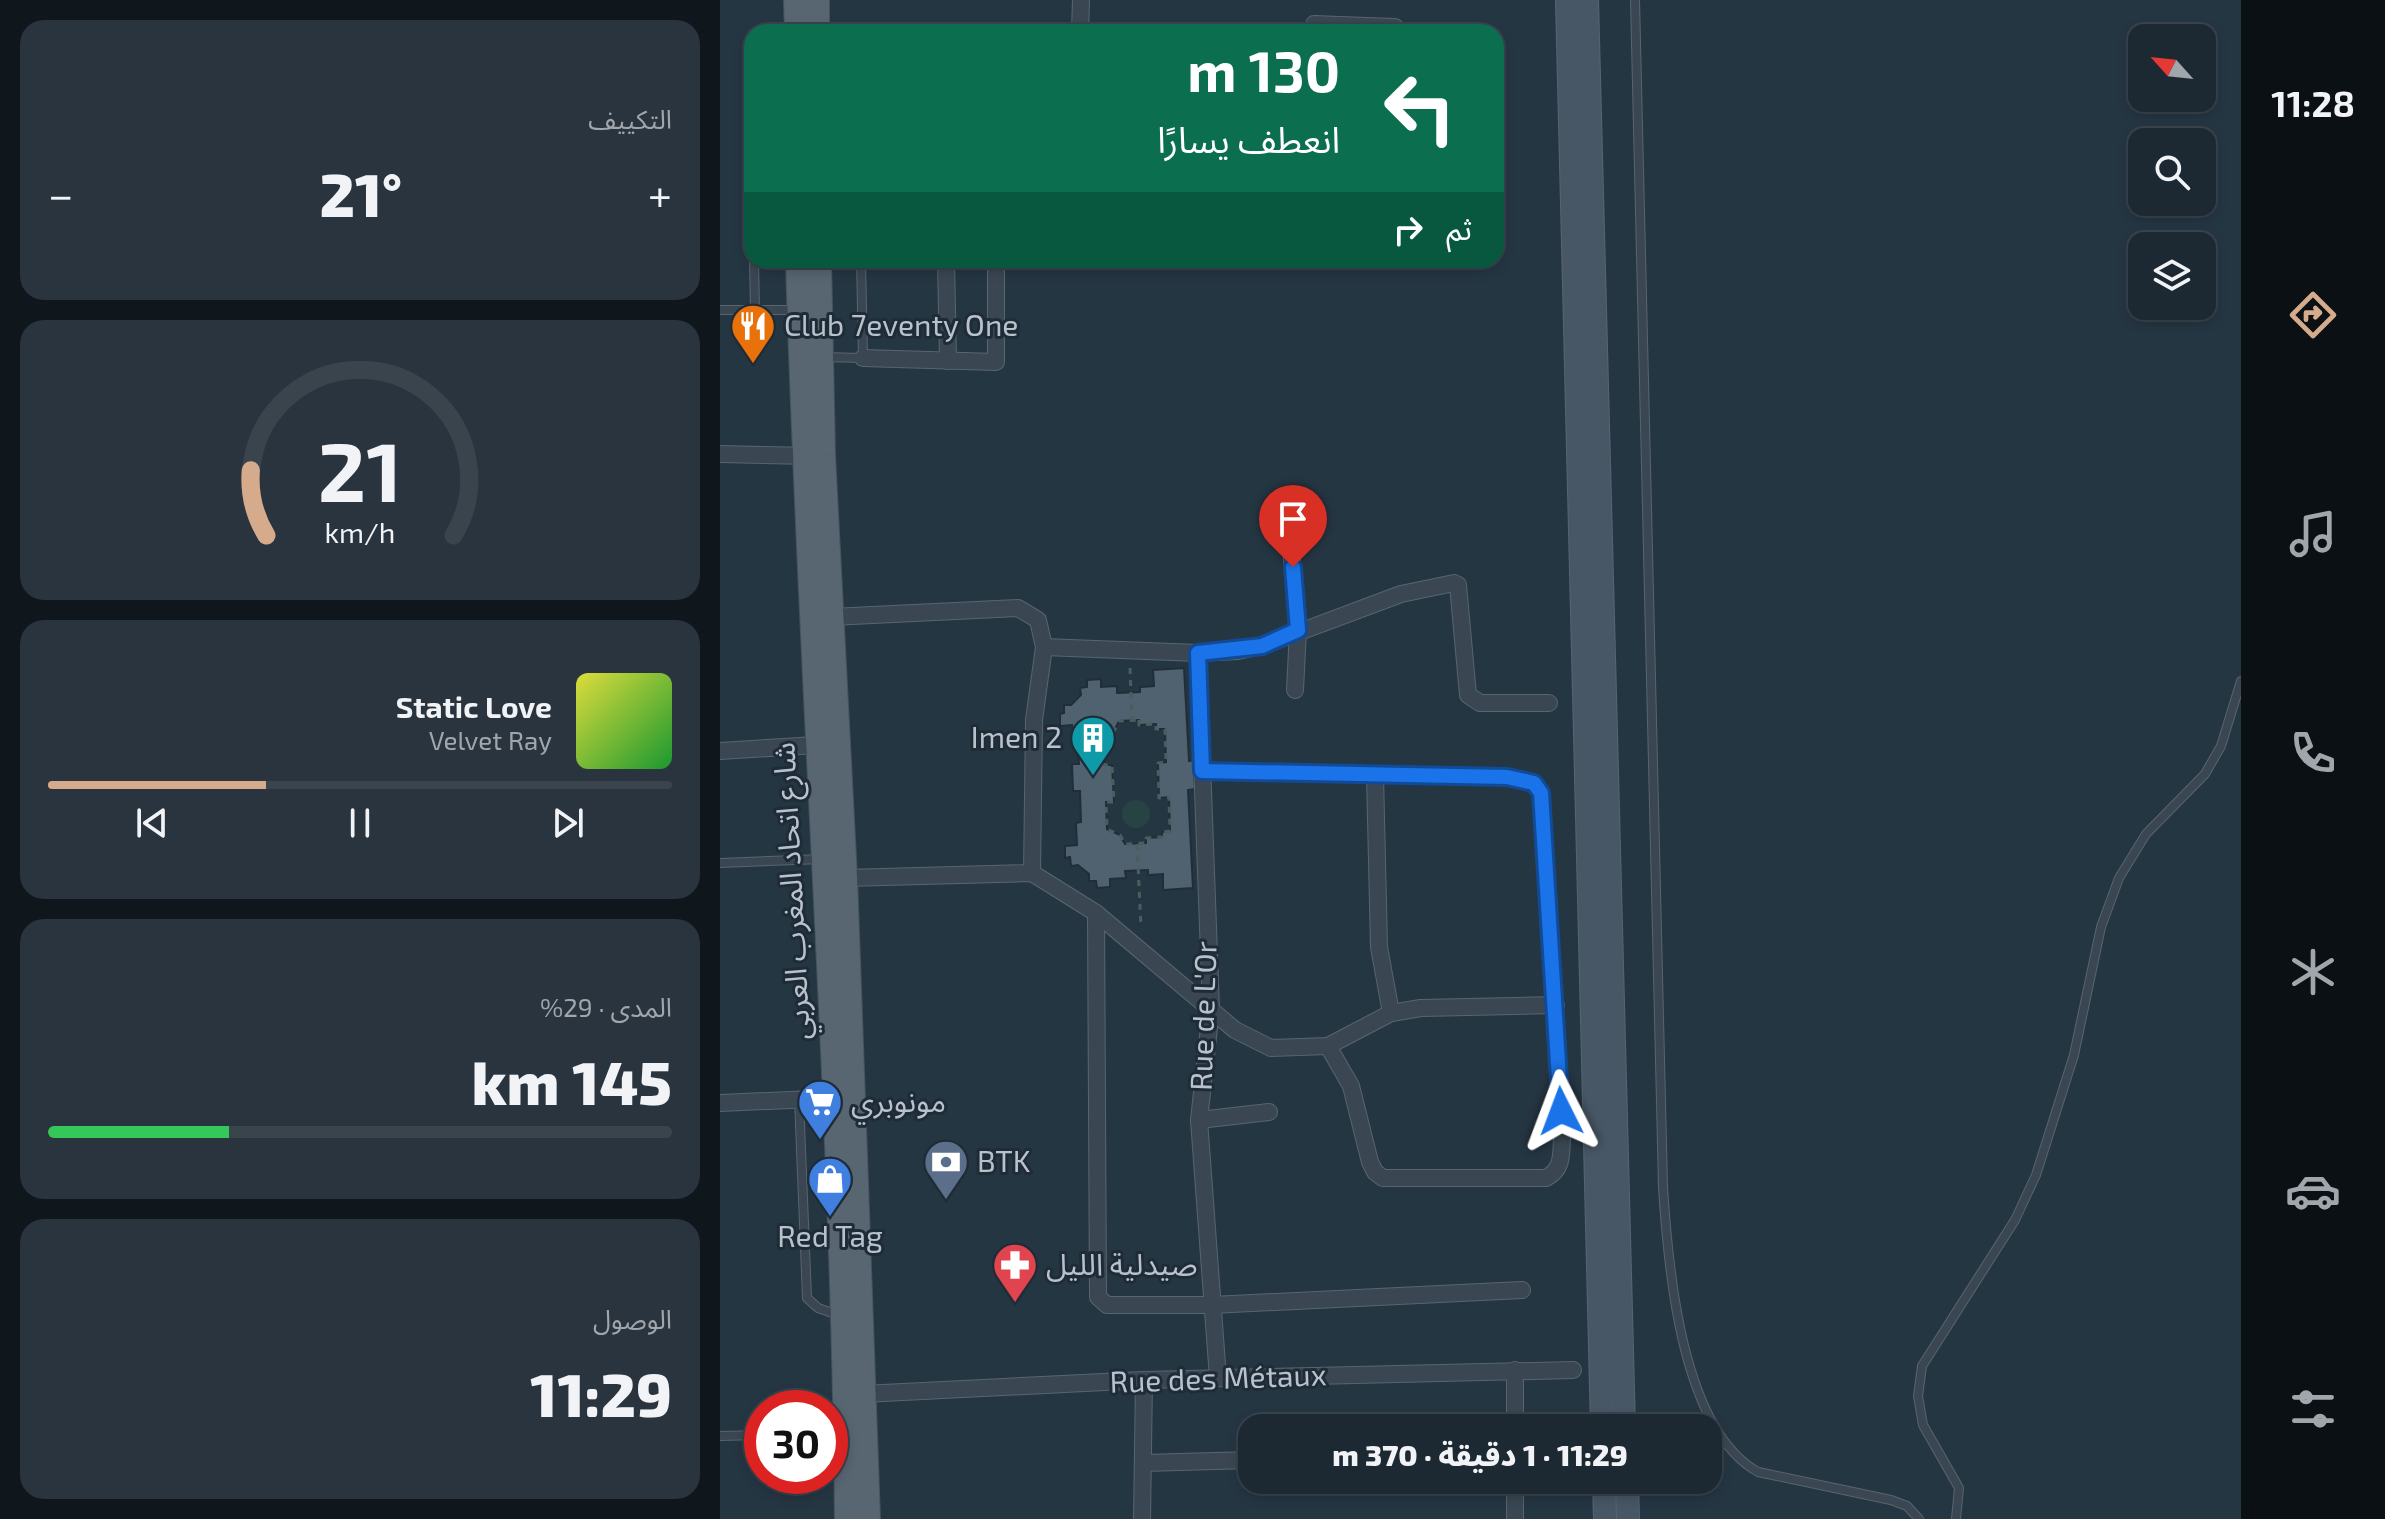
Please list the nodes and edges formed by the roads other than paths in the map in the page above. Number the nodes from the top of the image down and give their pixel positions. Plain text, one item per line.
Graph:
1 (796, 0) edge
2 (817, 0) edge
3 (1081, 0) edge
4 (1567, 0) edge
5 (1587, 0) edge
6 (1635, 0) edge
7 (797, 24) edge
8 (817, 24) edge
9 (1080, 24) edge
10 (754, 268) edge
11 (798, 268) edge
12 (819, 268) edge
13 (861, 268) edge
14 (946, 268) edge
15 (996, 268) edge
16 (720, 310) edge
17 (755, 310) junction
18 (799, 310) junction
19 (821, 357) junction
20 (863, 358) junction
21 (948, 361) junction
22 (720, 454) edge
23 (813, 456) junction
24 (1290, 536) dead end
25 (831, 617) junction
26 (1298, 630) junction
27 (1044, 647) junction
28 (1198, 653) junction
29 (2241, 681) edge
30 (1295, 690) dead end
31 (1549, 703) dead end
32 (816, 745) junction
33 (720, 751) edge
34 (1202, 771) junction
35 (1375, 775) junction
36 (822, 859) junction
37 (720, 863) edge
38 (1032, 873) junction
39 (845, 878) junction
40 (1096, 913) junction
41 (1556, 1005) junction
42 (1211, 1009) junction
43 (1391, 1013) junction
44 (1328, 1046) junction
45 (835, 1098) junction
46 (799, 1099) junction
47 (720, 1103) edge
48 (1269, 1112) dead end
49 (1199, 1120) junction
50 (1522, 1290) dead end
51 (1212, 1305) junction
52 (842, 1317) junction
53 (1515, 1370) junction
54 (1573, 1370) dead end
55 (1218, 1378) junction
56 (1144, 1380) junction
57 (863, 1394) junction
58 (1515, 1414) edge
59 (1602, 1414) edge
60 (1624, 1414) edge
61 (744, 1435) edge
62 (720, 1436) edge
63 (1238, 1460) edge
64 (1143, 1463) junction
65 (1515, 1494) edge
66 (1604, 1494) edge
67 (1627, 1494) edge
68 (847, 1519) edge
69 (868, 1519) edge
70 (1142, 1519) edge
71 (1515, 1519) edge
72 (1605, 1519) edge
73 (1628, 1519) edge
74 (1919, 1519) edge
75 (1956, 1519) edge

1 - 7 main road
2 - 8 main road
3 - 9 street
4 - 59 street
5 - 60 street
6 - 74 lane
10 - 17 lane
11 - 18 main road, شارع اتحاد المغرب العربي
12 - 19 main road, شارع اتحاد المغرب العربي
13 - 20 lane
14 - 21 street
15 - 21 street
16 - 17 lane
17 - 18 lane
18 - 23 main road, شارع اتحاد المغرب العربي
19 - 20 lane
19 - 23 main road, شارع اتحاد المغرب العربي
20 - 21 street
22 - 23 street
23 - 25 main road, شارع اتحاد المغرب العربي
23 - 32 main road, شارع اتحاد المغرب العربي
24 - 26 street
25 - 27 street
25 - 39 main road, شارع اتحاد المغرب العربي
26 - 28 street
26 - 30 street
26 - 31 street
27 - 28 street
27 - 38 street
28 - 34 street, Rue de L'Or
29 - 75 lane
32 - 33 street
32 - 36 main road, شارع اتحاد المغرب العربي
34 - 35 street
34 - 42 street, Rue de L'Or
35 - 41 street
35 - 43 street
36 - 37 lane
36 - 45 main road, شارع اتحاد المغرب العربي
38 - 39 street
38 - 40 street
39 - 57 main road, شارع اتحاد المغرب العربي
40 - 42 street
40 - 51 street
41 - 43 street
41 - 44 street
42 - 44 street
42 - 49 street, Rue de L'Or
43 - 44 street
45 - 46 street
45 - 52 main road, شارع اتحاد المغرب العربي
46 - 47 street
46 - 52 lane
48 - 49 street
49 - 51 street, Rue de L'Or
50 - 51 street
51 - 55 street, Rue de L'Or
52 - 68 main road, شارع اتحاد المغرب العربي
53 - 54 street, Rue des Métaux
53 - 55 street, Rue des Métaux
53 - 58 street
55 - 56 street, Rue des Métaux
56 - 57 street, Rue des Métaux
56 - 64 street
57 - 69 main road, شارع اتحاد المغرب العربي
61 - 62 lane
63 - 64 street
64 - 70 street
65 - 71 street
66 - 72 street
67 - 73 street

